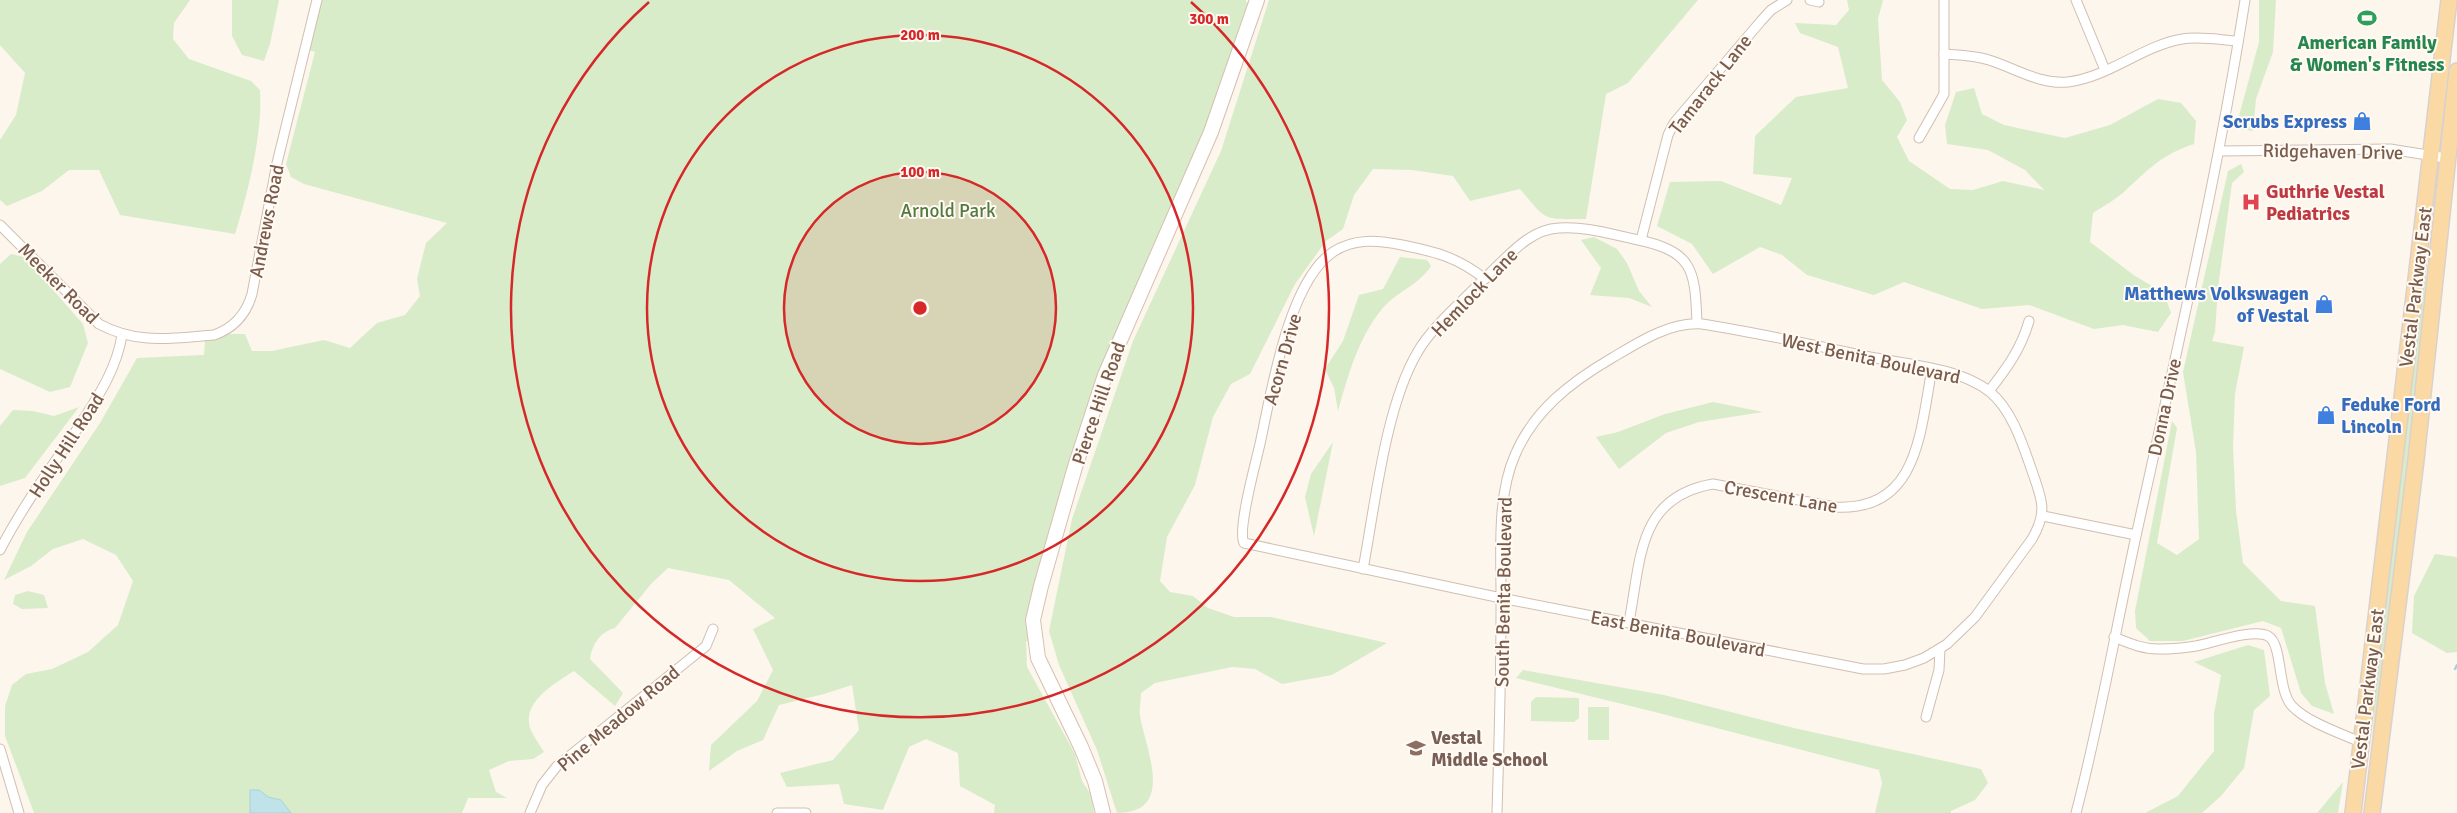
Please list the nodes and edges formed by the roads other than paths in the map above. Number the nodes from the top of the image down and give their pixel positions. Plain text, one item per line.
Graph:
1 (316, 0) edge
2 (1257, 0) edge
3 (1787, 0) edge
4 (1944, 0) edge
5 (2076, 0) edge
6 (2245, 0) edge
7 (2449, 0) edge
8 (2238, 41) junction
9 (1944, 54) junction
10 (2105, 70) junction
11 (2457, 71) edge
12 (1919, 138) dead end
13 (2218, 151) junction
14 (2430, 154) junction
15 (2446, 158) junction
16 (0, 225) edge
17 (1641, 240) junction
18 (1485, 279) junction
19 (2029, 321) dead end
20 (1697, 323) junction
21 (122, 335) junction
22 (1932, 369) junction
23 (1989, 391) junction
24 (2043, 516) junction
25 (2136, 535) junction
26 (1248, 545) joint
27 (0, 550) edge
28 (1363, 569) junction
29 (1501, 598) junction
30 (1629, 622) junction
31 (713, 629) dead end
32 (2114, 637) junction
33 (1940, 649) junction
34 (1926, 717) dead end
35 (2360, 742) junction
36 (0, 749) edge
37 (19, 813) edge
38 (530, 813) edge
39 (777, 813) edge
40 (806, 813) edge
41 (1103, 813) edge
42 (1497, 813) edge
43 (2076, 813) edge
44 (2353, 813) edge
45 (2372, 813) edge

1 - 21 street, Andrews Road
2 - 41 street, Pierce Hill Road
3 - 17 street, Tamarack Lane
4 - 9 street
5 - 10 street
6 - 8 street, Donna Drive
7 - 14 main road, Vestal Parkway East
8 - 10 street
8 - 13 street, Donna Drive
9 - 10 street
9 - 12 street
11 - 15 main road, Vestal Parkway East
13 - 14 street, Ridgehaven Drive
13 - 25 street, Donna Drive
14 - 15 street, Ridgehaven Drive
14 - 35 main road, Vestal Parkway East
15 - 45 main road, Vestal Parkway East
16 - 21 street, Meeker Road
17 - 18 street, Hemlock Lane
17 - 20 street, Hemlock Lane
18 - 26 street, Acorn Drive
18 - 28 street, Hemlock Lane
19 - 23 street
20 - 22 street, West Benita Boulevard
20 - 29 street, South Benita Boulevard
21 - 27 street, Holly Hill Road
22 - 23 street, West Benita Boulevard
22 - 30 street, Crescent Lane
23 - 24 street, West Benita Boulevard
24 - 25 street
24 - 33 street, East Benita Boulevard
25 - 32 street, Donna Drive
26 - 28 street, East Benita Boulevard
28 - 29 street, East Benita Boulevard
29 - 30 street, East Benita Boulevard
29 - 42 street, South Benita Boulevard
30 - 33 street, East Benita Boulevard
31 - 38 street, Pine Meadow Road
32 - 35 street
32 - 43 street, Donna Drive
33 - 34 street
35 - 44 main road, Vestal Parkway East
36 - 37 street
39 - 40 street

